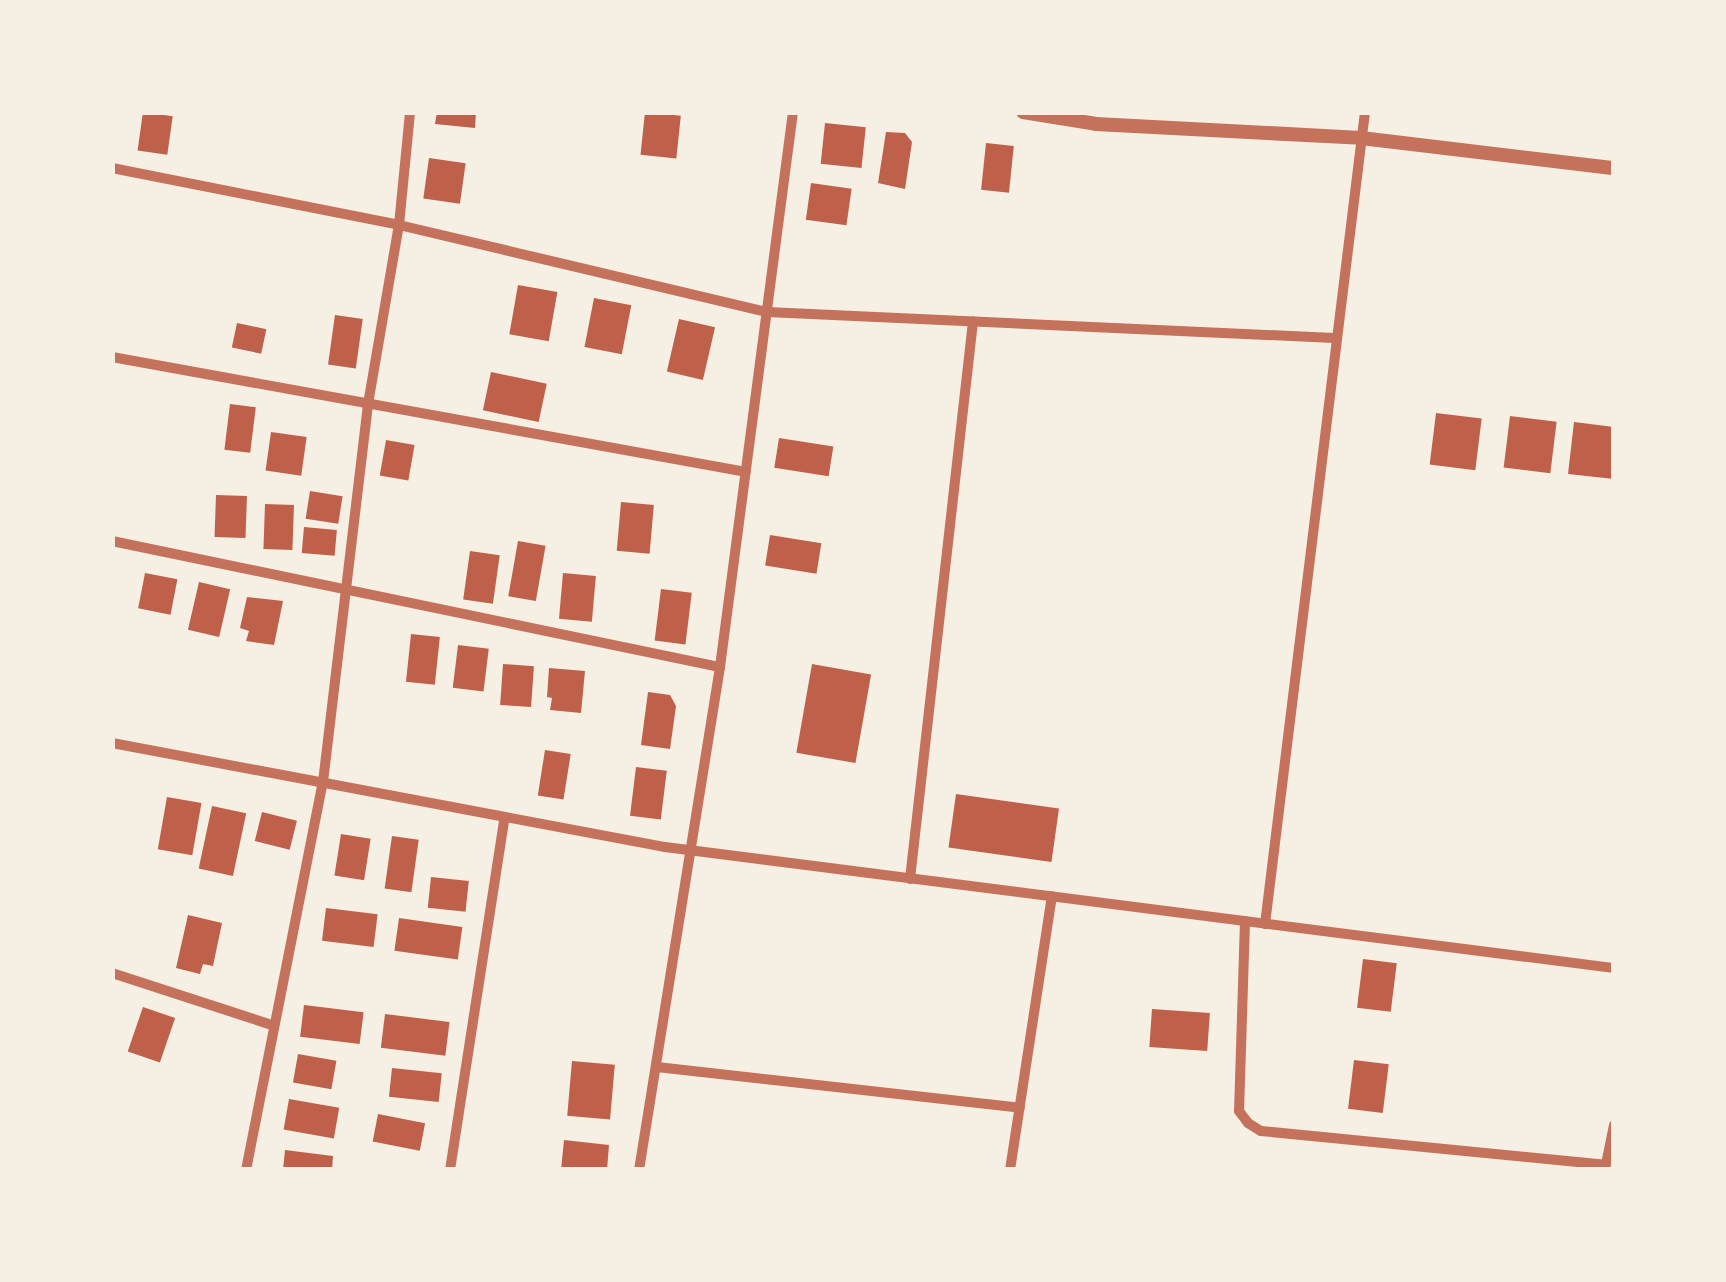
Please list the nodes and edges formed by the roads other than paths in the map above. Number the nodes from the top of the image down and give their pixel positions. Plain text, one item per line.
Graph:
1 (410, 112) edge
2 (794, 112) edge
3 (1024, 112) edge
4 (1365, 112) edge
5 (1097, 118) edge
6 (1361, 138) junction
7 (112, 168) edge
8 (1614, 168) edge
9 (399, 225) junction
10 (768, 312) junction
11 (972, 322) junction
12 (1334, 338) junction
13 (112, 357) edge
14 (368, 404) junction
15 (746, 472) junction
16 (112, 541) edge
17 (347, 587) junction
18 (720, 667) junction
19 (112, 743) edge
20 (323, 782) junction
21 (504, 820) junction
22 (692, 851) junction
23 (910, 879) junction
24 (1052, 896) junction
25 (1245, 921) junction
26 (1266, 924) junction
27 (1614, 968) edge
28 (112, 974) edge
29 (272, 1025) junction
30 (657, 1068) junction
31 (1020, 1108) junction
32 (1614, 1125) edge
33 (1605, 1167) edge
34 (246, 1170) edge
35 (450, 1170) edge
36 (640, 1170) edge
37 (1010, 1170) edge

1 - 9 street
2 - 10 street
3 - 5 street
4 - 6 street
5 - 6 street
6 - 8 street
6 - 12 street
7 - 9 street
9 - 10 street
9 - 14 street
10 - 11 street
10 - 15 street
11 - 12 street
11 - 23 street
12 - 26 street
13 - 14 street
14 - 15 street
14 - 17 street
15 - 18 street
16 - 17 street
17 - 18 street
17 - 20 street
18 - 22 street
19 - 20 street
20 - 21 street
20 - 29 street
21 - 22 street
21 - 35 street
22 - 23 street
22 - 30 street
23 - 24 street
24 - 25 street
24 - 31 street
25 - 26 street
25 - 33 street
26 - 27 street
28 - 29 street
29 - 34 street
30 - 31 street
30 - 36 street
31 - 37 street
32 - 33 street

